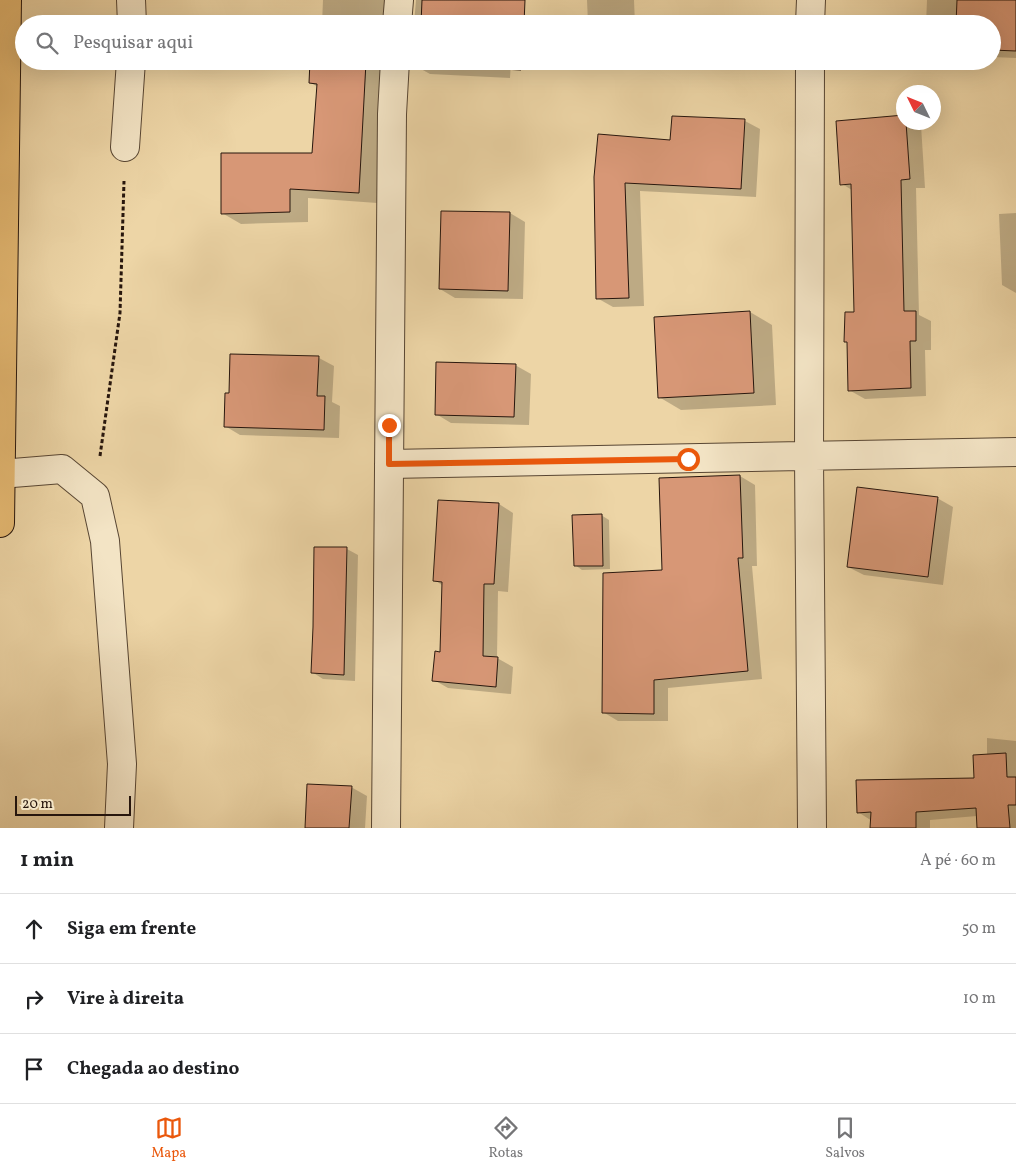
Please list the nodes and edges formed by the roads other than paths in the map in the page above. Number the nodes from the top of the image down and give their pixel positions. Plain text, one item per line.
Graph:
1 (7, 0) edge
2 (131, 0) edge
3 (399, 0) edge
4 (811, 0) edge
5 (132, 15) edge
6 (398, 15) edge
7 (810, 15) edge
8 (130, 70) edge
9 (394, 70) edge
10 (810, 70) edge
11 (124, 147) road end
12 (1016, 452) edge
13 (808, 457) junction
14 (389, 464) junction
15 (0, 474) edge
16 (0, 523) edge
17 (119, 828) edge
18 (386, 828) edge
19 (812, 828) edge

1 - 15 highway
2 - 5 street
3 - 6 street
4 - 7 street
8 - 11 street
9 - 14 street
10 - 13 street
12 - 13 street
13 - 14 street
13 - 19 street
14 - 18 street
15 - 16 highway
15 - 17 street

